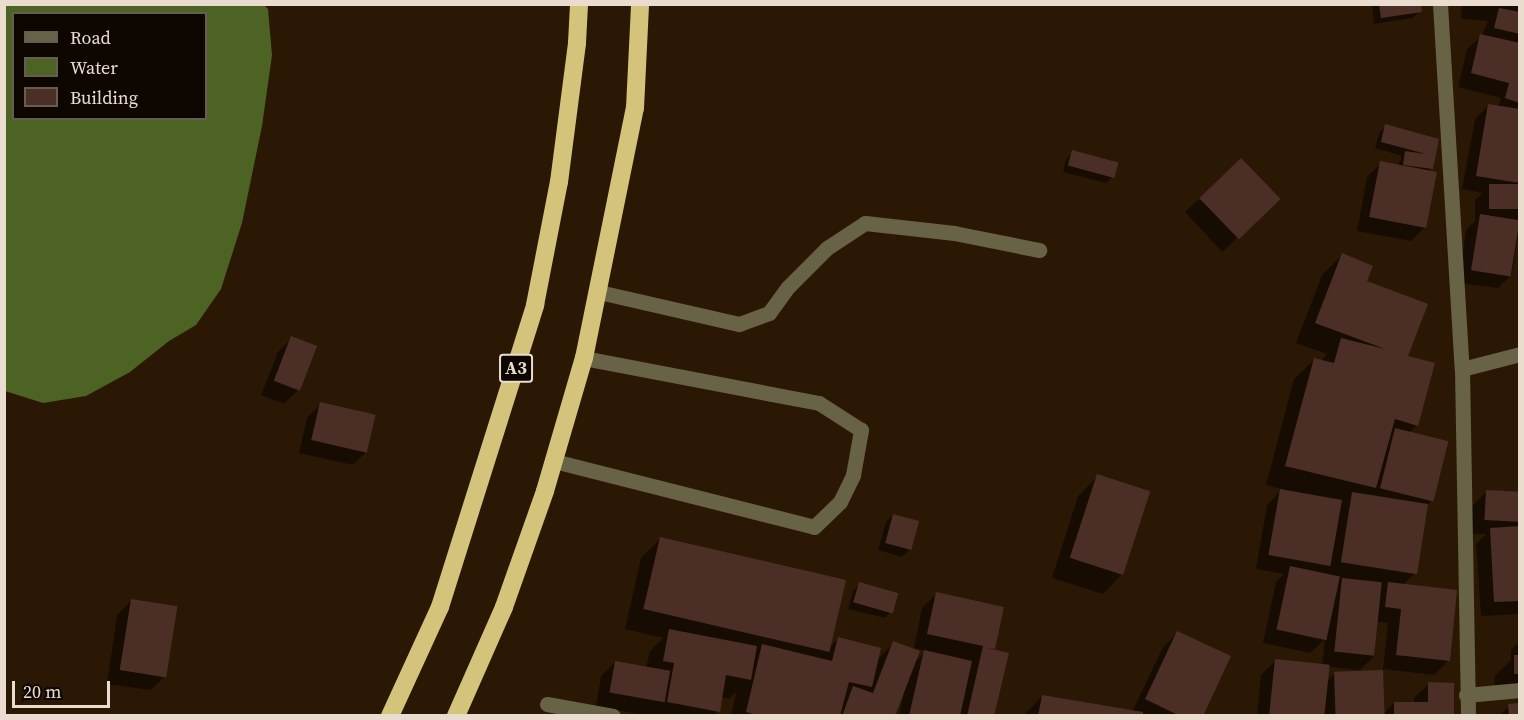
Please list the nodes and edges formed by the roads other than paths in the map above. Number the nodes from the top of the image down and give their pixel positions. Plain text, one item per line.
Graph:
1 (579, 4) edge
2 (640, 4) edge
3 (1440, 4) edge
4 (1039, 250) dead end
5 (599, 292) junction
6 (1520, 354) edge
7 (584, 358) junction
8 (1462, 369) junction
9 (554, 461) junction
10 (1520, 690) edge
11 (1466, 695) junction
12 (547, 704) dead end
13 (390, 716) edge
14 (456, 716) edge
15 (613, 716) edge
16 (1468, 716) edge

1 - 13 highway, A3
2 - 5 highway
3 - 8 street
4 - 5 street
5 - 7 highway
6 - 8 street
7 - 9 highway
7 - 9 street
8 - 11 street
9 - 14 highway
10 - 11 street
11 - 16 street
12 - 15 street

